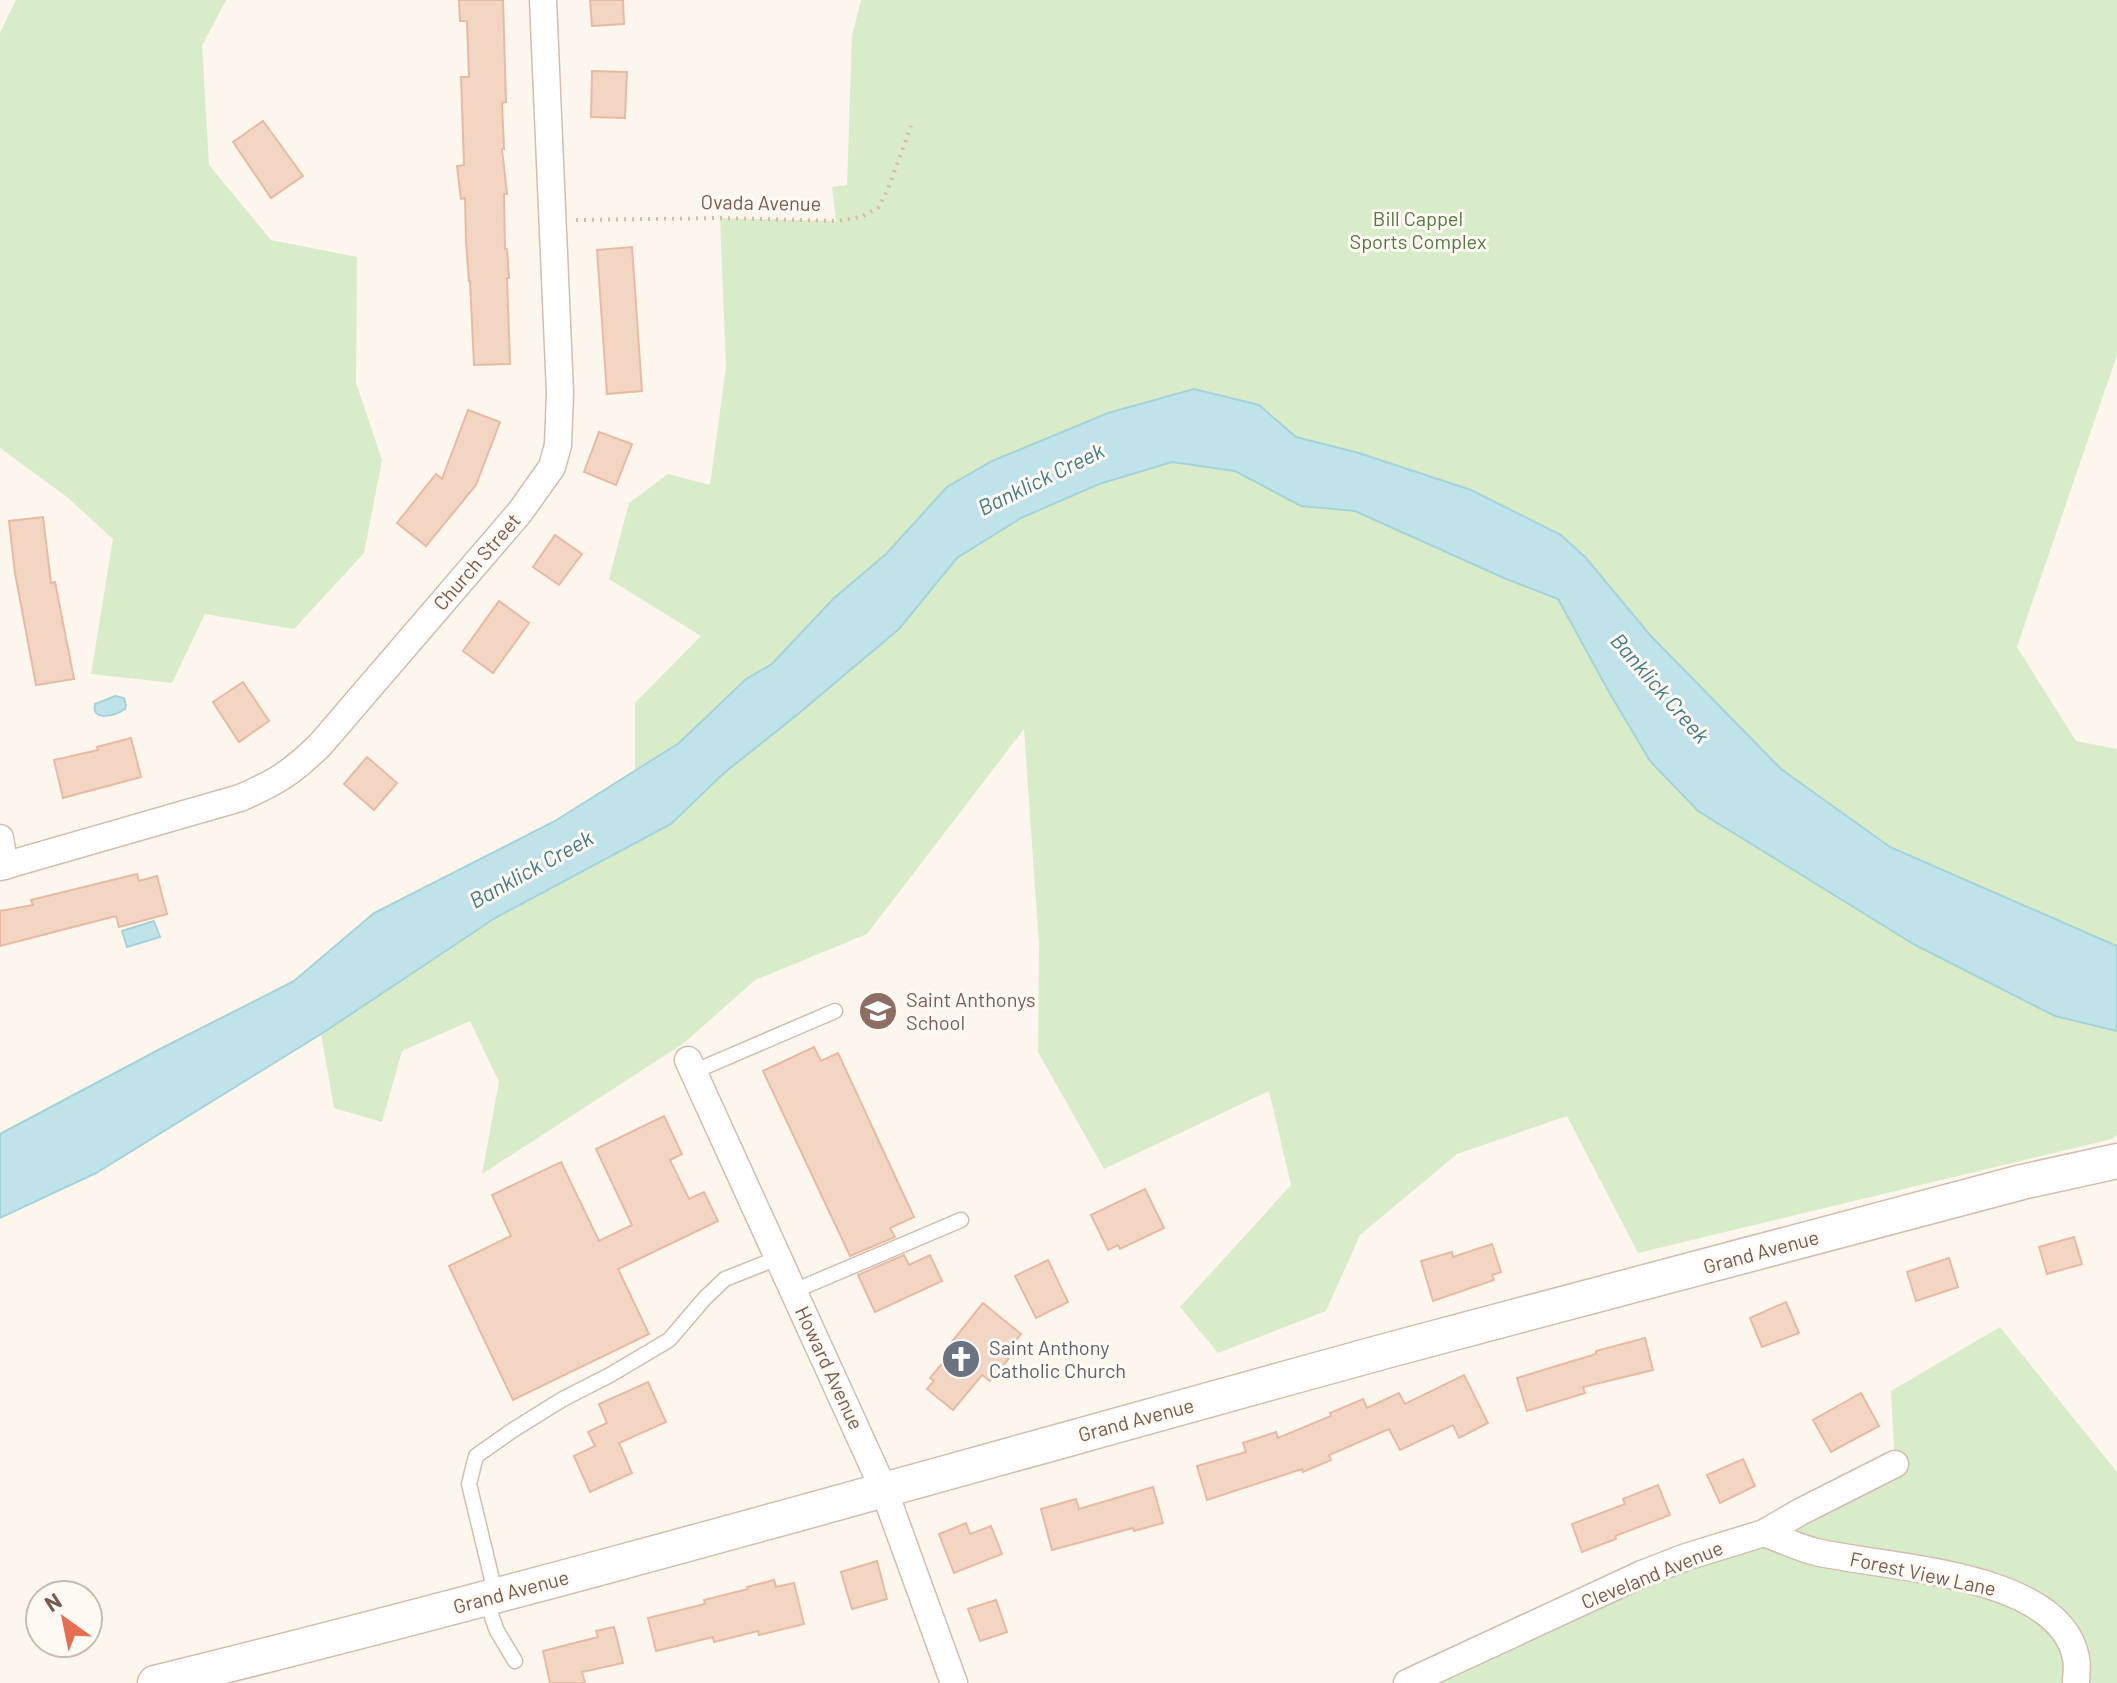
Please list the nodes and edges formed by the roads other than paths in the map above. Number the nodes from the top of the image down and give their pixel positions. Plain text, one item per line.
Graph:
1 (543, 0) edge
2 (0, 838) edge
3 (2, 866) edge
4 (835, 1011) dead end
5 (691, 1066) joint
6 (2117, 1161) edge
7 (961, 1220) dead end
8 (778, 1258) junction
9 (794, 1291) junction
10 (1895, 1464) dead end
11 (884, 1490) junction
12 (1764, 1533) junction
13 (491, 1598) junction
14 (515, 1661) dead end
15 (155, 1683) edge
16 (954, 1683) edge
17 (1407, 1683) edge
18 (2076, 1683) edge

1 - 3 street, Church Street
2 - 3 street
4 - 5 lane
5 - 8 street, Howard Avenue
6 - 11 street, Grand Avenue
7 - 9 lane
8 - 9 street, Howard Avenue
8 - 13 lane
9 - 11 street, Howard Avenue
10 - 12 street, Cleveland Avenue
11 - 13 street, Grand Avenue
11 - 16 street, Howard Avenue
12 - 17 street, Cleveland Avenue
12 - 18 street, Forest View Lane
13 - 14 lane
13 - 15 street, Grand Avenue

